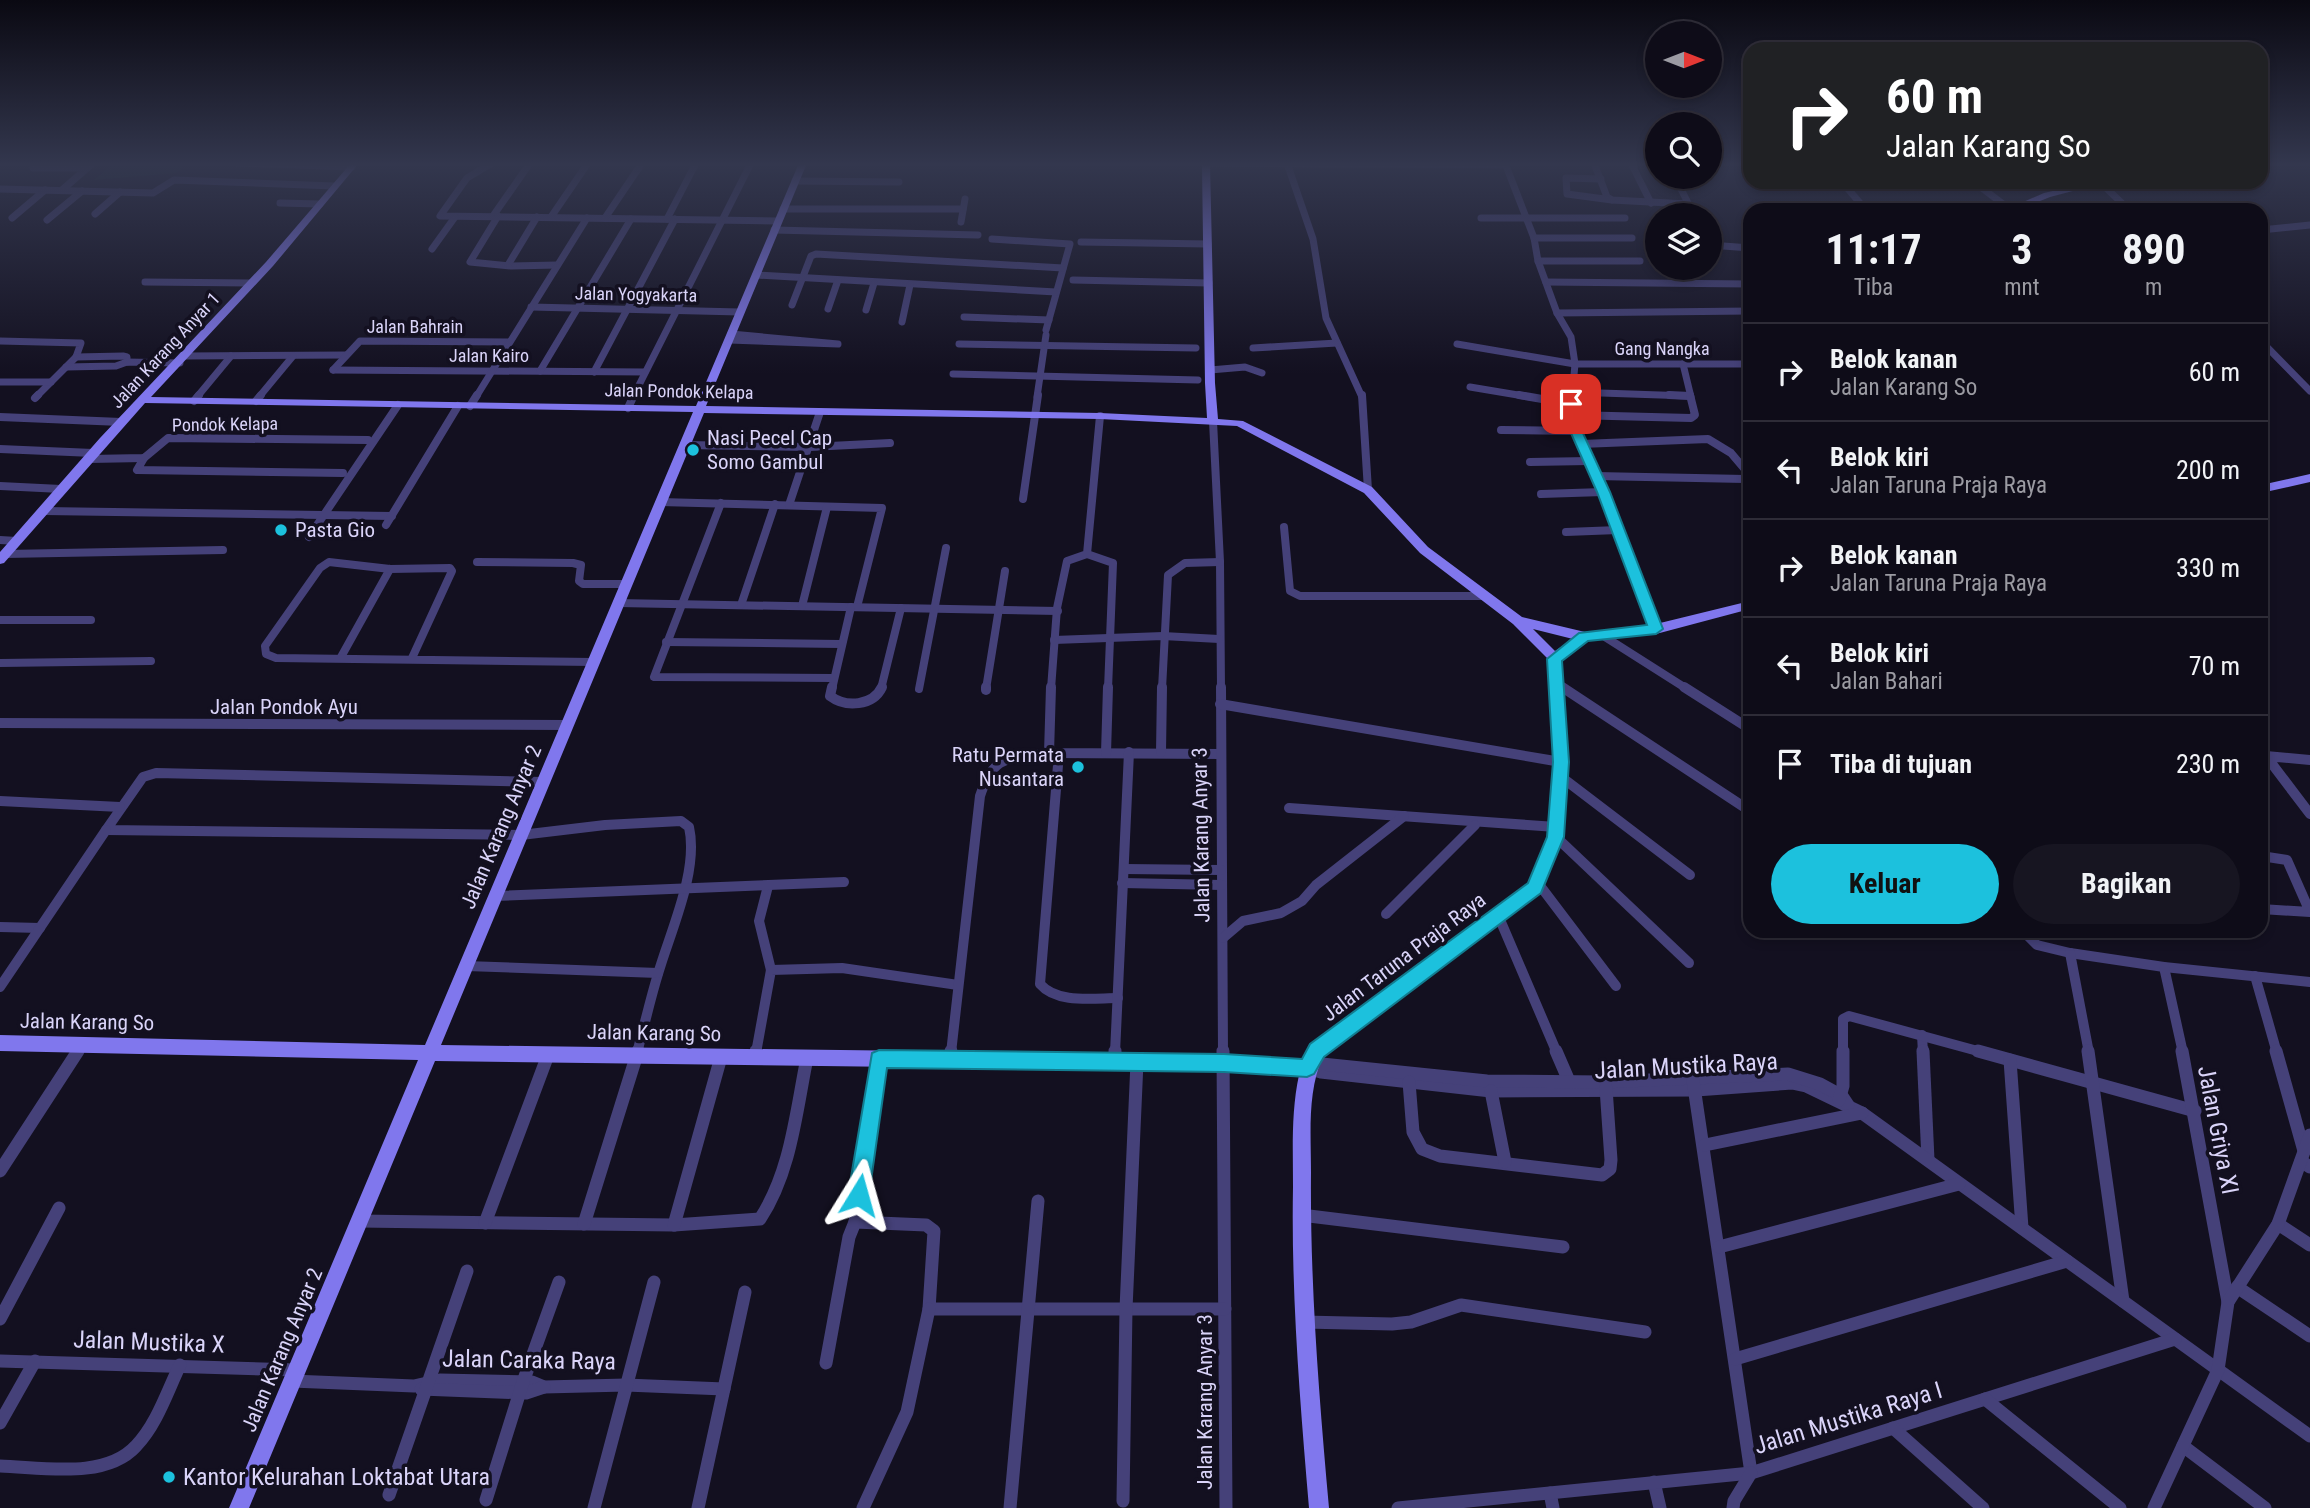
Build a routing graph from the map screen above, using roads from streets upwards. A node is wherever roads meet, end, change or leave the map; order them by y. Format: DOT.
graph roads {
  1 [pos="294,233"];
  2 [pos="443,233"];
  3 [pos="486,233"];
  4 [pos="527,233"];
  5 [pos="577,233"];
  6 [pos="623,233"];
  7 [pos="664,233"];
  8 [pos="716,233"];
  9 [pos="773,233"];
  10 [pos="956,233"];
  11 [pos="1207,233"];
  12 [pos="1311,233"];
  13 [pos="1532,233"];
  14 [pos="978,235"];
  15 [pos="1534,238"];
  16 [pos="1632,238"];
  17 [pos="992,239"];
  18 [pos="1081,242"];
  19 [pos="1208,244"];
  20 [pos="1722,247"];
  21 [pos="1743,248"];
  22 [pos="432,249"];
  23 [pos="1538,261"];
  24 [pos="1640,261"];
  25 [pos="508,265"];
  26 [pos="557,265"];
  27 [pos="1063,268"];
  28 [pos="756,275"];
  29 [pos="801,277"];
  30 [pos="838,280"];
  31 [pos="1073,280"];
  32 [pos="145,282"];
  33 [pos="1546,282"];
  34 [pos="251,283"];
  35 [pos="874,283"];
  36 [pos="1209,283"];
  37 [pos="1743,284"];
  38 [pos="910,285"];
  39 [pos="1056,292"];
  40 [pos="792,305"];
  41 [pos="531,307"];
  42 [pos="578,309"];
  43 [pos="828,309"];
  44 [pos="626,310"];
  45 [pos="866,310"];
  46 [pos="674,311"];
  47 [pos="1743,311"];
  48 [pos="740,312"];
  49 [pos="1557,313"];
  50 [pos="964,317"];
  51 [pos="1049,320"];
  52 [pos="902,322"];
  53 [pos="730,337"];
  54 [pos="0,341"];
  55 [pos="509,342"];
  56 [pos="1337,343"];
  57 [pos="959,344"];
  58 [pos="1457,344"];
  59 [pos="1046,345"];
  60 [pos="1196,348"];
  61 [pos="1253,348"];
  62 [pos="2268,348"];
  63 [pos="2268,354"];
  64 [pos="2274,354"];
  65 [pos="346,355"];
  66 [pos="231,356"];
  67 [pos="293,356"];
  68 [pos="76,357"];
  69 [pos="183,359"];
  70 [pos="127,362"];
  71 [pos="1575,364"];
  72 [pos="1683,364"];
  73 [pos="1743,364"];
  74 [pos="66,367"];
  75 [pos="333,370"];
  76 [pos="1210,370"];
  77 [pos="492,371"];
  78 [pos="540,371"];
  79 [pos="594,372"];
  80 [pos="645,372"];
  81 [pos="1262,373"];
  82 [pos="953,374"];
  83 [pos="1042,376"];
  84 [pos="1198,380"];
  85 [pos="0,382"];
  86 [pos="51,382"];
  87 [pos="1470,387"];
  88 [pos="2310,391"];
  89 [pos="1571,392"];
  90 [pos="1690,396"];
  91 [pos="35,398"];
  92 [pos="144,400"];
  93 [pos="194,401"];
  94 [pos="256,401"];
  95 [pos="1571,404"];
  96 [pos="398,405"];
  97 [pos="464,406"];
  98 [pos="628,408"];
  99 [pos="699,409"];
  100 [pos="820,412"];
  101 [pos="1036,415"];
  102 [pos="1572,415"];
  103 [pos="1100,416"];
  104 [pos="0,417"];
  105 [pos="1213,421"];
  106 [pos="121,422"];
  107 [pos="1501,430"];
  108 [pos="1576,431"];
  109 [pos="368,440"];
  110 [pos="890,443"];
  111 [pos="1581,444"];
  112 [pos="684,445"];
  113 [pos="810,447"];
  114 [pos="0,449"];
  115 [pos="91,456"];
  116 [pos="144,458"];
  117 [pos="1589,461"];
  118 [pos="1530,462"];
  119 [pos="1743,466"];
  120 [pos="343,473"];
  121 [pos="1596,476"];
  122 [pos="2310,478"];
  123 [pos="1743,479"];
  124 [pos="0,485"];
  125 [pos="2268,487"];
  126 [pos="61,489"];
  127 [pos="1368,489"];
  128 [pos="1603,492"];
  129 [pos="1541,494"];
  130 [pos="1023,499"];
  131 [pos="660,502"];
  132 [pos="721,503"];
  133 [pos="775,505"];
  134 [pos="789,505"];
  135 [pos="827,507"];
  136 [pos="44,511"];
  137 [pos="324,515"];
  138 [pos="391,516"];
  139 [pos="386,525"];
  140 [pos="1284,527"];
  141 [pos="1618,530"];
  142 [pos="1566,532"];
  143 [pos="309,537"];
  144 [pos="0,540"];
  145 [pos="17,541"];
  146 [pos="946,548"];
  147 [pos="223,550"];
  148 [pos="1087,554"];
  149 [pos="3,557"];
  150 [pos="477,562"];
  151 [pos="1220,562"];
  152 [pos="390,569"];
  153 [pos="1005,571"];
  154 [pos="626,584"];
  155 [pos="1482,596"];
  156 [pos="618,603"];
  157 [pos="681,604"];
  158 [pos="741,605"];
  159 [pos="802,606"];
  160 [pos="854,607"];
  161 [pos="1743,607"];
  162 [pos="901,608"];
  163 [pos="935,609"];
  164 [pos="1058,611"];
  165 [pos="999,612"];
  166 [pos="0,620"];
  167 [pos="91,620"];
  168 [pos="1518,621"];
  169 [pos="1656,629"];
  170 [pos="1602,635"];
  171 [pos="1163,636"];
  172 [pos="1585,636"];
  173 [pos="1108,638"];
  174 [pos="1219,639"];
  175 [pos="1054,640"];
  176 [pos="666,642"];
  177 [pos="841,643"];
  178 [pos="341,657"];
  179 [pos="412,658"];
  180 [pos="1554,659"];
  181 [pos="151,661"];
  182 [pos="593,662"];
  183 [pos="0,663"];
  184 [pos="832,678"];
  185 [pos="1556,683"];
  186 [pos="919,689"];
  187 [pos="986,690"];
  188 [pos="1220,704"];
  189 [pos="0,723"];
  190 [pos="567,725"];
  191 [pos="1743,725"];
  192 [pos="1129,752"];
  193 [pos="1161,752"];
  194 [pos="1054,753"];
  195 [pos="1106,753"];
  196 [pos="2268,753"];
  197 [pos="1221,754"];
  198 [pos="2268,757"];
  199 [pos="2310,760"];
  200 [pos="1560,769"];
  201 [pos="543,782"];
  202 [pos="0,801"];
  203 [pos="1743,806"];
  204 [pos="120,807"];
  205 [pos="1289,808"];
  206 [pos="2310,814"];
  207 [pos="1404,816"];
  208 [pos="1475,825"];
  209 [pos="106,830"];
  210 [pos="1556,832"];
  211 [pos="521,835"];
  212 [pos="2268,857"];
  213 [pos="1124,869"];
  214 [pos="1222,870"];
  215 [pos="1690,875"];
  216 [pos="844,882"];
  217 [pos="1122,883"];
  218 [pos="1538,883"];
  219 [pos="1222,885"];
  220 [pos="768,886"];
  221 [pos="685,890"];
  222 [pos="495,896"];
  223 [pos="2268,909"];
  224 [pos="1386,914"];
  225 [pos="1498,915"];
  226 [pos="0,927"];
  227 [pos="40,928"];
  228 [pos="1223,938"];
  229 [pos="2030,938"];
  230 [pos="2070,953"];
  231 [pos="1689,963"];
  232 [pos="466,966"];
  233 [pos="2164,967"];
  234 [pos="771,970"];
  235 [pos="658,973"];
  236 [pos="2255,976"];
  237 [pos="2310,982"];
  238 [pos="958,985"];
  239 [pos="1616,986"];
  240 [pos="0,987"];
  241 [pos="1118,998"];
  242 [pos="1922,1035"];
  243 [pos="0,1043"];
  244 [pos="82,1045"];
  245 [pos="429,1053"];
  246 [pos="548,1055"];
  247 [pos="637,1056"];
  248 [pos="721,1057"];
  249 [pos="755,1057"];
  250 [pos="807,1058"];
  251 [pos="879,1059"];
  252 [pos="950,1060"];
  253 [pos="2010,1060"];
  254 [pos="1115,1062"];
  255 [pos="1137,1062"];
  256 [pos="1224,1063"];
  257 [pos="1307,1068"];
  258 [pos="1409,1082"];
  259 [pos="2094,1082"];
  260 [pos="1695,1085"];
  261 [pos="1572,1087"];
  262 [pos="1605,1087"];
  263 [pos="1491,1091"];
  264 [pos="1842,1101"];
  265 [pos="2194,1111"];
  266 [pos="1862,1113"];
  267 [pos="2310,1135"];
  268 [pos="1705,1145"];
  269 [pos="1928,1160"];
  270 [pos="2305,1160"];
  271 [pos="1505,1162"];
  272 [pos="0,1171"];
  273 [pos="1959,1184"];
  274 [pos="1038,1201"];
  275 [pos="59,1208"];
  276 [pos="1301,1215"];
  277 [pos="359,1221"];
  278 [pos="855,1222"];
  279 [pos="485,1223"];
  280 [pos="584,1224"];
  281 [pos="2278,1224"];
  282 [pos="674,1225"];
  283 [pos="2022,1228"];
  284 [pos="2310,1245"];
  285 [pos="1563,1247"];
  286 [pos="1719,1247"];
  287 [pos="2067,1261"];
  288 [pos="467,1271"];
  289 [pos="559,1282"];
  290 [pos="654,1282"];
  291 [pos="2237,1287"];
  292 [pos="745,1292"];
  293 [pos="2123,1301"];
  294 [pos="2228,1302"];
  295 [pos="929,1309"];
  296 [pos="1030,1309"];
  297 [pos="1126,1309"];
  298 [pos="1225,1309"];
  299 [pos="0,1319"];
  300 [pos="1304,1322"];
  301 [pos="1645,1332"];
  302 [pos="2310,1336"];
  303 [pos="2175,1339"];
  304 [pos="1735,1359"];
  305 [pos="0,1361"];
  306 [pos="35,1361"];
  307 [pos="825,1363"];
  308 [pos="180,1365"];
  309 [pos="2218,1370"];
  310 [pos="294,1376"];
  311 [pos="626,1385"];
  312 [pos="422,1386"];
  313 [pos="521,1387"];
  314 [pos="724,1389"];
  315 [pos="1985,1399"];
  316 [pos="0,1423"];
  317 [pos="1893,1428"];
  318 [pos="2310,1436"];
  319 [pos="2183,1446"];
  320 [pos="0,1466"];
  321 [pos="1751,1473"];
  322 [pos="1654,1482"];
  323 [pos="389,1495"];
  324 [pos="486,1500"];
  325 [pos="1552,1500"];
  326 [pos="1123,1501"];
  327 [pos="1444,1506"];
  328 [pos="239,1508"];
  329 [pos="594,1508"];
  330 [pos="698,1508"];
  331 [pos="863,1508"];
  332 [pos="1010,1508"];
  333 [pos="1226,1508"];
  334 [pos="1319,1508"];
  335 [pos="1398,1508"];
  336 [pos="1660,1508"];
  337 [pos="1733,1508"];
  338 [pos="1983,1508"];
  339 [pos="2120,1508"];
  340 [pos="2154,1508"];
  341 [pos="2265,1508"];
  1 -- 34 [label="street, Jalan Karang Anyar 1"];
  2 -- 22 [label="street"];
  3 -- 25 [label="street"];
  4 -- 25 [label="street"];
  5 -- 26 [label="street"];
  6 -- 42 [label="street"];
  7 -- 44 [label="street"];
  8 -- 46 [label="street"];
  9 -- 28 [label="street, Jalan Karang Anyar 2"];
  10 -- 14 [label="street"];
  11 -- 19 [label="street, Jalan Karang Anyar 3"];
  12 -- 56 [label="street"];
  13 -- 15 [label="street"];
  15 -- 16 [label="street"];
  15 -- 23 [label="street"];
  17 -- 27 [label="street"];
  18 -- 19 [label="street"];
  19 -- 36 [label="street, Jalan Karang Anyar 3"];
  20 -- 21 [label="street"];
  23 -- 24 [label="street"];
  23 -- 33 [label="street"];
  25 -- 26 [label="street"];
  26 -- 41 [label="street"];
  27 -- 29 [label="street"];
  27 -- 39 [label="street"];
  28 -- 29 [label="street"];
  28 -- 48 [label="street, Jalan Karang Anyar 2"];
  29 -- 30 [label="street"];
  29 -- 40 [label="street"];
  30 -- 35 [label="street"];
  30 -- 43 [label="street"];
  31 -- 36 [label="street"];
  32 -- 34 [label="street"];
  33 -- 37 [label="street"];
  33 -- 49 [label="street"];
  34 -- 69 [label="street, Jalan Karang Anyar 1"];
  35 -- 38 [label="street"];
  35 -- 45 [label="street"];
  36 -- 76 [label="street, Jalan Karang Anyar 3"];
  38 -- 39 [label="street"];
  38 -- 52 [label="street"];
  39 -- 51 [label="street"];
  41 -- 42 [label="street, Jalan Yogyakarta"];
  41 -- 55 [label="street"];
  42 -- 44 [label="street, Jalan Yogyakarta"];
  42 -- 78 [label="street"];
  44 -- 46 [label="street, Jalan Yogyakarta"];
  44 -- 79 [label="street"];
  46 -- 48 [label="street, Jalan Yogyakarta"];
  46 -- 80 [label="street"];
  47 -- 49 [label="street"];
  48 -- 53 [label="street, Jalan Karang Anyar 2"];
  49 -- 71 [label="street"];
  50 -- 51 [label="street"];
  51 -- 59 [label="street"];
  53 -- 53 [label="street"];
  53 -- 99 [label="street, Jalan Karang Anyar 2"];
  54 -- 68 [label="street"];
  55 -- 65 [label="street, Jalan Bahrain"];
  55 -- 77 [label="street"];
  56 -- 61 [label="street"];
  56 -- 127 [label="street"];
  57 -- 59 [label="street"];
  58 -- 71 [label="street, Gang Nangka"];
  59 -- 60 [label="street"];
  59 -- 83 [label="street"];
  62 -- 64 [label="street"];
  63 -- 64 [label="street"];
  64 -- 88 [label="street"];
  65 -- 67 [label="street"];
  65 -- 75 [label="street, Jalan Bahrain"];
  66 -- 67 [label="street"];
  66 -- 69 [label="street"];
  66 -- 93 [label="street"];
  67 -- 94 [label="street"];
  68 -- 70 [label="street"];
  68 -- 74 [label="street"];
  69 -- 70 [label="street"];
  69 -- 92 [label="street, Jalan Karang Anyar 1"];
  70 -- 74 [label="street"];
  71 -- 72 [label="street, Gang Nangka"];
  71 -- 89 [label="street"];
  72 -- 73 [label="street, Gang Nangka"];
  72 -- 90 [label="street"];
  74 -- 86 [label="street"];
  75 -- 77 [label="street, Jalan Kairo"];
  76 -- 81 [label="street"];
  76 -- 105 [label="street, Jalan Karang Anyar 3"];
  77 -- 78 [label="street, Jalan Kairo"];
  77 -- 97 [label="street"];
  78 -- 79 [label="street, Jalan Kairo"];
  79 -- 80 [label="street, Jalan Kairo"];
  80 -- 98 [label="street"];
  82 -- 83 [label="street"];
  83 -- 84 [label="street"];
  83 -- 101 [label="street"];
  85 -- 86 [label="street"];
  86 -- 91 [label="street"];
  87 -- 95 [label="street"];
  89 -- 90 [label="street"];
  89 -- 95 [label="street"];
  90 -- 102 [label="street"];
  92 -- 93 [label="street, Jalan Pondok Kelapa"];
  92 -- 106 [label="street, Jalan Karang Anyar 1"];
  93 -- 94 [label="street, Jalan Pondok Kelapa"];
  94 -- 96 [label="street, Jalan Pondok Kelapa"];
  95 -- 102 [label="street"];
  96 -- 97 [label="street, Jalan Pondok Kelapa"];
  96 -- 137 [label="street"];
  97 -- 98 [label="street, Jalan Pondok Kelapa"];
  97 -- 138 [label="street"];
  98 -- 99 [label="street, Jalan Pondok Kelapa"];
  99 -- 100 [label="street, Jalan Pondok Kelapa"];
  99 -- 112 [label="street, Jalan Karang Anyar 2"];
  100 -- 101 [label="street, Jalan Pondok Kelapa"];
  100 -- 113 [label="street"];
  101 -- 103 [label="street, Jalan Pondok Kelapa"];
  101 -- 130 [label="street"];
  102 -- 108 [label="street"];
  103 -- 105 [label="street, Jalan Pondok Kelapa"];
  103 -- 148 [label="street"];
  104 -- 106 [label="street"];
  105 -- 127 [label="street, Jalan Pondok Kelapa"];
  105 -- 151 [label="street, Jalan Karang Anyar 3"];
  106 -- 115 [label="street, Jalan Karang Anyar 1"];
  107 -- 108 [label="street"];
  108 -- 111 [label="street"];
  109 -- 116 [label="street, Pondok Kelapa"];
  110 -- 113 [label="street"];
  111 -- 117 [label="street"];
  111 -- 119 [label="street"];
  112 -- 113 [label="street"];
  112 -- 131 [label="street, Jalan Karang Anyar 2"];
  113 -- 134 [label="street"];
  114 -- 115 [label="street"];
  115 -- 116 [label="street"];
  115 -- 126 [label="street, Jalan Karang Anyar 1"];
  116 -- 120 [label="street"];
  117 -- 118 [label="street"];
  117 -- 121 [label="street"];
  121 -- 123 [label="street"];
  121 -- 128 [label="street"];
  122 -- 125 [label="street"];
  124 -- 126 [label="street"];
  126 -- 136 [label="street, Jalan Karang Anyar 1"];
  127 -- 155 [label="street"];
  128 -- 129 [label="street"];
  128 -- 141 [label="street"];
  131 -- 132 [label="street"];
  131 -- 154 [label="street, Jalan Karang Anyar 2"];
  132 -- 133 [label="street"];
  132 -- 157 [label="street"];
  133 -- 134 [label="street"];
  133 -- 158 [label="street"];
  134 -- 135 [label="street"];
  135 -- 159 [label="street"];
  135 -- 160 [label="street"];
  136 -- 137 [label="street"];
  136 -- 145 [label="street, Jalan Karang Anyar 1"];
  137 -- 138 [label="street"];
  137 -- 143 [label="street"];
  138 -- 139 [label="street"];
  140 -- 155 [label="street"];
  141 -- 142 [label="street"];
  141 -- 169 [label="street"];
  144 -- 145 [label="street"];
  145 -- 149 [label="street, Jalan Karang Anyar 1"];
  146 -- 163 [label="street"];
  147 -- 149 [label="street"];
  148 -- 164 [label="street"];
  148 -- 173 [label="street"];
  150 -- 154 [label="street"];
  151 -- 171 [label="street"];
  151 -- 174 [label="street, Jalan Karang Anyar 3"];
  152 -- 178 [label="street"];
  152 -- 178 [label="street"];
  152 -- 179 [label="street"];
  153 -- 165 [label="street"];
  154 -- 156 [label="street, Jalan Karang Anyar 2"];
  155 -- 168 [label="street"];
  156 -- 157 [label="street"];
  156 -- 182 [label="street, Jalan Karang Anyar 2"];
  157 -- 158 [label="street"];
  157 -- 176 [label="street"];
  158 -- 159 [label="street"];
  159 -- 160 [label="street"];
  160 -- 162 [label="street"];
  160 -- 177 [label="street"];
  161 -- 169 [label="street"];
  162 -- 163 [label="street"];
  162 -- 184 [label="street"];
  163 -- 165 [label="street"];
  163 -- 186 [label="street"];
  164 -- 165 [label="street"];
  164 -- 175 [label="street"];
  165 -- 187 [label="street"];
  166 -- 167 [label="street"];
  168 -- 172 [label="street"];
  168 -- 180 [label="street"];
  169 -- 170 [label="street"];
  170 -- 172 [label="street"];
  170 -- 191 [label="street"];
  171 -- 173 [label="street"];
  171 -- 174 [label="street"];
  171 -- 193 [label="street"];
  172 -- 180 [label="street"];
  173 -- 175 [label="street"];
  173 -- 195 [label="street"];
  174 -- 188 [label="street, Jalan Karang Anyar 3"];
  175 -- 194 [label="street"];
  176 -- 177 [label="street"];
  176 -- 184 [label="street"];
  177 -- 184 [label="street"];
  178 -- 179 [label="street"];
  179 -- 182 [label="street"];
  180 -- 185 [label="street, Jalan Taruna Praja Raya"];
  181 -- 183 [label="street"];
  182 -- 190 [label="street, Jalan Karang Anyar 2"];
  185 -- 200 [label="street, Jalan Taruna Praja Raya"];
  185 -- 203 [label="street"];
  188 -- 197 [label="street, Jalan Karang Anyar 3"];
  188 -- 200 [label="street"];
  189 -- 190 [label="street, Jalan Pondok Ayu"];
  190 -- 201 [label="street, Jalan Karang Anyar 2"];
  192 -- 193 [label="street"];
  192 -- 195 [label="street"];
  192 -- 213 [label="street"];
  193 -- 197 [label="street"];
  194 -- 195 [label="street"];
  194 -- 238 [label="street"];
  194 -- 241 [label="street"];
  196 -- 199 [label="street"];
  197 -- 214 [label="street, Jalan Karang Anyar 3"];
  198 -- 206 [label="street"];
  200 -- 210 [label="street, Jalan Taruna Praja Raya"];
  200 -- 215 [label="street"];
  201 -- 204 [label="street"];
  201 -- 211 [label="street, Jalan Karang Anyar 2"];
  202 -- 204 [label="street"];
  204 -- 209 [label="street"];
  205 -- 207 [label="street"];
  207 -- 208 [label="street"];
  207 -- 228 [label="street"];
  208 -- 210 [label="street"];
  208 -- 224 [label="street"];
  209 -- 211 [label="street"];
  209 -- 227 [label="street"];
  210 -- 218 [label="street, Jalan Taruna Praja Raya"];
  210 -- 231 [label="street"];
  211 -- 221 [label="street"];
  211 -- 222 [label="street, Jalan Karang Anyar 2"];
  212 -- 223 [label="street"];
  213 -- 214 [label="street"];
  213 -- 217 [label="street"];
  214 -- 219 [label="street, Jalan Karang Anyar 3"];
  216 -- 220 [label="street"];
  217 -- 219 [label="street"];
  217 -- 241 [label="street"];
  218 -- 225 [label="street, Jalan Taruna Praja Raya"];
  218 -- 239 [label="street"];
  219 -- 228 [label="street, Jalan Karang Anyar 3"];
  220 -- 221 [label="street"];
  220 -- 234 [label="street"];
  221 -- 222 [label="street"];
  221 -- 235 [label="street"];
  222 -- 232 [label="street, Jalan Karang Anyar 2"];
  225 -- 257 [label="street, Jalan Taruna Praja Raya"];
  225 -- 261 [label="street"];
  226 -- 227 [label="street"];
  227 -- 240 [label="street"];
  228 -- 256 [label="street, Jalan Karang Anyar 3"];
  229 -- 230 [label="street"];
  230 -- 233 [label="street"];
  230 -- 259 [label="street"];
  232 -- 235 [label="street"];
  232 -- 245 [label="street, Jalan Karang Anyar 2"];
  233 -- 236 [label="street"];
  233 -- 265 [label="street, Jalan Griya XI"];
  234 -- 238 [label="street"];
  234 -- 249 [label="street"];
  235 -- 247 [label="street"];
  236 -- 237 [label="street"];
  236 -- 270 [label="street"];
  238 -- 252 [label="street"];
  241 -- 254 [label="street"];
  242 -- 253 [label="street"];
  242 -- 264 [label="street"];
  242 -- 269 [label="street"];
  243 -- 244 [label="street, Jalan Karang So"];
  244 -- 245 [label="street, Jalan Karang So"];
  244 -- 272 [label="street"];
  245 -- 246 [label="street, Jalan Karang So"];
  245 -- 277 [label="street, Jalan Karang Anyar 2"];
  246 -- 247 [label="street, Jalan Karang So"];
  246 -- 279 [label="street"];
  247 -- 248 [label="street, Jalan Karang So"];
  247 -- 280 [label="street"];
  248 -- 249 [label="street, Jalan Karang So"];
  248 -- 282 [label="street"];
  249 -- 250 [label="street, Jalan Karang So"];
  250 -- 251 [label="street, Jalan Karang So"];
  250 -- 282 [label="street"];
  251 -- 252 [label="street, Jalan Karang So"];
  251 -- 278 [label="street"];
  252 -- 254 [label="street, Jalan Karang So"];
  253 -- 259 [label="street"];
  253 -- 283 [label="street"];
  254 -- 255 [label="street, Jalan Karang So"];
  255 -- 256 [label="street, Jalan Karang So"];
  255 -- 297 [label="street"];
  256 -- 257 [label="street, Jalan Karang So"];
  256 -- 298 [label="street, Jalan Karang Anyar 3"];
  257 -- 258 [label="street, Jalan Mustika Raya"];
  257 -- 261 [label="street, Jalan Mustika Raya"];
  257 -- 276 [label="street"];
  258 -- 263 [label="street, Jalan Mustika Raya"];
  258 -- 271 [label="street"];
  259 -- 265 [label="street"];
  259 -- 293 [label="street"];
  260 -- 262 [label="street, Jalan Mustika Raya"];
  260 -- 264 [label="street, Jalan Mustika Raya"];
  260 -- 268 [label="street, Jalan Mustika Raya I"];
  261 -- 262 [label="street, Jalan Mustika Raya"];
  261 -- 263 [label="street, Jalan Mustika Raya"];
  262 -- 271 [label="street"];
  263 -- 271 [label="street"];
  264 -- 266 [label="street, Jalan Mustika Raya"];
  265 -- 294 [label="street, Jalan Griya XI"];
  266 -- 268 [label="street"];
  266 -- 269 [label="street, Jalan Mustika Raya"];
  267 -- 270 [label="street"];
  268 -- 286 [label="street, Jalan Mustika Raya I"];
  269 -- 273 [label="street, Jalan Mustika Raya"];
  270 -- 281 [label="street"];
  273 -- 283 [label="street, Jalan Mustika Raya"];
  273 -- 286 [label="street"];
  274 -- 296 [label="street"];
  275 -- 299 [label="street"];
  276 -- 285 [label="street"];
  276 -- 300 [label="street"];
  277 -- 279 [label="street"];
  277 -- 310 [label="street, Jalan Karang Anyar 2"];
  278 -- 295 [label="street"];
  278 -- 307 [label="street"];
  279 -- 280 [label="street"];
  280 -- 282 [label="street"];
  281 -- 284 [label="street"];
  281 -- 291 [label="street"];
  283 -- 287 [label="street, Jalan Mustika Raya"];
  286 -- 304 [label="street, Jalan Mustika Raya I"];
  287 -- 293 [label="street, Jalan Mustika Raya"];
  287 -- 304 [label="street"];
  288 -- 312 [label="street"];
  289 -- 313 [label="street"];
  290 -- 311 [label="street"];
  291 -- 294 [label="street"];
  291 -- 302 [label="street"];
  292 -- 314 [label="street"];
  293 -- 303 [label="street, Jalan Mustika Raya"];
  294 -- 309 [label="street"];
  295 -- 296 [label="street"];
  295 -- 331 [label="street"];
  296 -- 297 [label="street"];
  296 -- 332 [label="street"];
  297 -- 298 [label="street"];
  297 -- 326 [label="street"];
  298 -- 333 [label="street, Jalan Karang Anyar 3"];
  300 -- 301 [label="street"];
  300 -- 334 [label="street"];
  303 -- 309 [label="street, Jalan Mustika Raya"];
  303 -- 315 [label="street, Jalan Mustika Raya I"];
  304 -- 321 [label="street, Jalan Mustika Raya I"];
  305 -- 306 [label="street, Jalan Mustika X"];
  306 -- 308 [label="street, Jalan Mustika X"];
  306 -- 316 [label="street"];
  308 -- 310 [label="street, Jalan Mustika X"];
  308 -- 320 [label="street"];
  309 -- 318 [label="street, Jalan Mustika Raya"];
  309 -- 319 [label="street"];
  310 -- 312 [label="street, Jalan Caraka Raya"];
  310 -- 328 [label="street, Jalan Karang Anyar 2"];
  311 -- 313 [label="street, Jalan Caraka Raya"];
  311 -- 314 [label="street, Jalan Caraka Raya"];
  311 -- 329 [label="street"];
  312 -- 313 [label="street, Jalan Caraka Raya"];
  312 -- 323 [label="street"];
  313 -- 324 [label="street"];
  314 -- 330 [label="street"];
  315 -- 317 [label="street, Jalan Mustika Raya I"];
  315 -- 339 [label="street"];
  317 -- 321 [label="street, Jalan Mustika Raya I"];
  317 -- 338 [label="street"];
  319 -- 340 [label="street"];
  319 -- 341 [label="street"];
  321 -- 322 [label="street"];
  321 -- 337 [label="street"];
  322 -- 325 [label="street"];
  322 -- 336 [label="street"];
  325 -- 327 [label="street"];
  327 -- 335 [label="street"];
}
